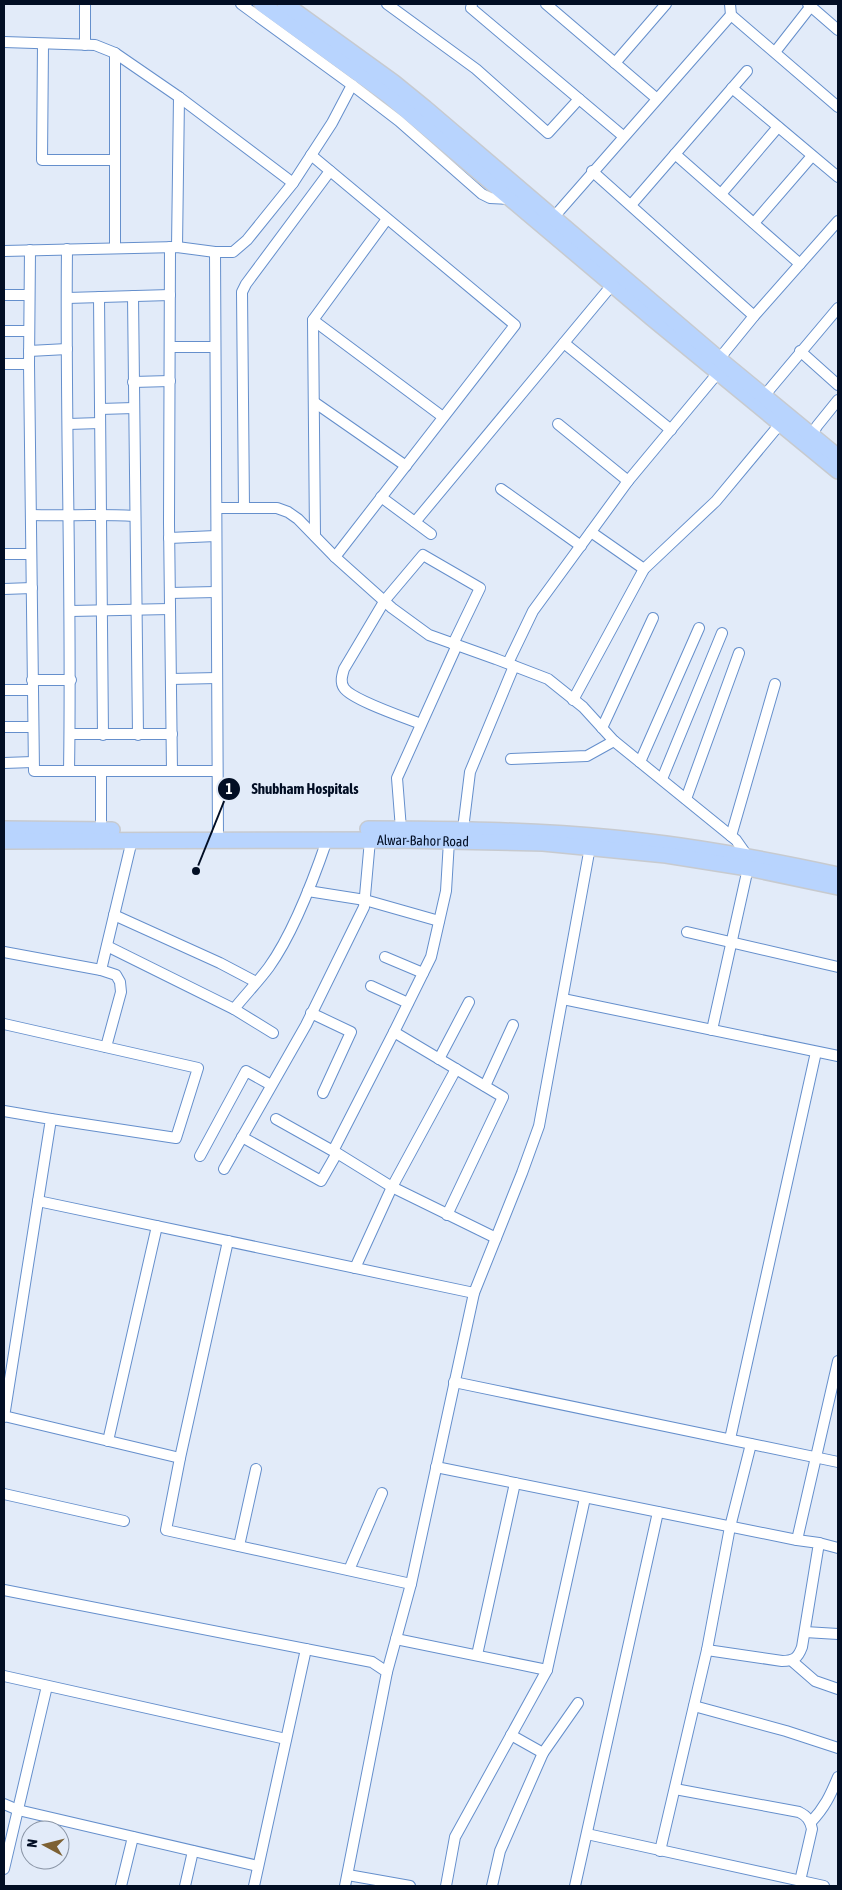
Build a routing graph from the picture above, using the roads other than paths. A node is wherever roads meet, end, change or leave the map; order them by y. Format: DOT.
graph roads {
  1 [pos="85,4"];
  2 [pos="240,4"];
  3 [pos="262,4"];
  4 [pos="285,4"];
  5 [pos="387,4"];
  6 [pos="472,4"];
  7 [pos="546,4"];
  8 [pos="666,4"];
  9 [pos="809,5"];
  10 [pos="730,9"];
  11 [pos="838,30"];
  12 [pos="4,42"];
  13 [pos="43,44"];
  14 [pos="85,45"];
  15 [pos="775,52"];
  16 [pos="115,53"];
  17 [pos="615,63"];
  18 [pos="747,71"];
  19 [pos="352,85"];
  20 [pos="732,88"];
  21 [pos="179,97"];
  22 [pos="656,98"];
  23 [pos="579,99"];
  24 [pos="838,107"];
  25 [pos="778,127"];
  26 [pos="623,136"];
  27 [pos="675,154"];
  28 [pos="311,155"];
  29 [pos="812,156"];
  30 [pos="115,160"];
  31 [pos="330,171"];
  32 [pos="592,171"];
  33 [pos="837,173"];
  34 [pos="495,176"];
  35 [pos="294,183"];
  36 [pos="721,194"];
  37 [pos="510,199"];
  38 [pos="631,206"];
  39 [pos="553,218"];
  40 [pos="388,219"];
  41 [pos="838,221"];
  42 [pos="754,223"];
  43 [pos="173,247"];
  44 [pos="115,248"];
  45 [pos="67,249"];
  46 [pos="30,250"];
  47 [pos="4,251"];
  48 [pos="215,252"];
  49 [pos="800,264"];
  50 [pos="612,285"];
  51 [pos="170,294"];
  52 [pos="29,295"];
  53 [pos="4,296"];
  54 [pos="133,296"];
  55 [pos="99,297"];
  56 [pos="67,298"];
  57 [pos="838,308"];
  58 [pos="754,316"];
  59 [pos="313,320"];
  60 [pos="4,331"];
  61 [pos="29,331"];
  62 [pos="564,343"];
  63 [pos="170,347"];
  64 [pos="214,347"];
  65 [pos="66,349"];
  66 [pos="29,350"];
  67 [pos="800,351"];
  68 [pos="4,364"];
  69 [pos="29,364"];
  70 [pos="721,365"];
  71 [pos="133,382"];
  72 [pos="170,382"];
  73 [pos="838,385"];
  74 [pos="764,396"];
  75 [pos="838,400"];
  76 [pos="314,402"];
  77 [pos="134,408"];
  78 [pos="100,409"];
  79 [pos="444,417"];
  80 [pos="100,423"];
  81 [pos="68,424"];
  82 [pos="558,424"];
  83 [pos="780,424"];
  84 [pos="671,430"];
  85 [pos="812,436"];
  86 [pos="838,457"];
  87 [pos="406,466"];
  88 [pos="838,471"];
  89 [pos="628,481"];
  90 [pos="501,489"];
  91 [pos="382,497"];
  92 [pos="217,508"];
  93 [pos="244,508"];
  94 [pos="101,514"];
  95 [pos="31,515"];
  96 [pos="68,516"];
  97 [pos="134,516"];
  98 [pos="415,522"];
  99 [pos="591,532"];
  100 [pos="431,534"];
  101 [pos="216,536"];
  102 [pos="315,536"];
  103 [pos="170,538"];
  104 [pos="581,546"];
  105 [pos="4,554"];
  106 [pos="31,554"];
  107 [pos="335,557"];
  108 [pos="644,569"];
  109 [pos="32,588"];
  110 [pos="4,589"];
  111 [pos="216,592"];
  112 [pos="170,593"];
  113 [pos="385,600"];
  114 [pos="136,608"];
  115 [pos="170,609"];
  116 [pos="102,610"];
  117 [pos="70,611"];
  118 [pos="653,618"];
  119 [pos="699,628"];
  120 [pos="722,633"];
  121 [pos="455,644"];
  122 [pos="739,653"];
  123 [pos="511,664"];
  124 [pos="217,678"];
  125 [pos="171,679"];
  126 [pos="71,680"];
  127 [pos="775,684"];
  128 [pos="33,685"];
  129 [pos="4,690"];
  130 [pos="573,700"];
  131 [pos="421,724"];
  132 [pos="4,727"];
  133 [pos="33,727"];
  134 [pos="602,728"];
  135 [pos="70,734"];
  136 [pos="172,734"];
  137 [pos="103,735"];
  138 [pos="138,735"];
  139 [pos="614,741"];
  140 [pos="511,760"];
  141 [pos="33,762"];
  142 [pos="640,762"];
  143 [pos="4,763"];
  144 [pos="69,771"];
  145 [pos="101,771"];
  146 [pos="172,771"];
  147 [pos="217,771"];
  148 [pos="662,779"];
  149 [pos="686,799"];
  150 [pos="4,829"];
  151 [pos="401,829"];
  152 [pos="463,829"];
  153 [pos="101,830"];
  154 [pos="218,835"];
  155 [pos="730,836"];
  156 [pos="132,840"];
  157 [pos="327,840"];
  158 [pos="370,840"];
  159 [pos="4,841"];
  160 [pos="449,841"];
  161 [pos="590,847"];
  162 [pos="748,862"];
  163 [pos="838,875"];
  164 [pos="838,887"];
  165 [pos="308,891"];
  166 [pos="365,900"];
  167 [pos="114,915"];
  168 [pos="439,921"];
  169 [pos="687,932"];
  170 [pos="731,943"];
  171 [pos="107,946"];
  172 [pos="4,952"];
  173 [pos="385,957"];
  174 [pos="838,967"];
  175 [pos="100,970"];
  176 [pos="423,973"];
  177 [pos="256,982"];
  178 [pos="371,986"];
  179 [pos="563,999"];
  180 [pos="469,1002"];
  181 [pos="408,1003"];
  182 [pos="234,1009"];
  183 [pos="311,1013"];
  184 [pos="4,1024"];
  185 [pos="513,1025"];
  186 [pos="712,1030"];
  187 [pos="394,1032"];
  188 [pos="273,1033"];
  189 [pos="106,1047"];
  190 [pos="816,1052"];
  191 [pos="838,1056"];
  192 [pos="439,1059"];
  193 [pos="456,1069"];
  194 [pos="271,1085"];
  195 [pos="484,1086"];
  196 [pos="323,1094"];
  197 [pos="4,1111"];
  198 [pos="276,1118"];
  199 [pos="51,1119"];
  200 [pos="242,1137"];
  201 [pos="335,1152"];
  202 [pos="200,1156"];
  203 [pos="224,1169"];
  204 [pos="392,1187"];
  205 [pos="38,1201"];
  206 [pos="447,1214"];
  207 [pos="157,1226"];
  208 [pos="496,1238"];
  209 [pos="228,1241"];
  210 [pos="355,1268"];
  211 [pos="474,1293"];
  212 [pos="838,1361"];
  213 [pos="454,1382"];
  214 [pos="4,1416"];
  215 [pos="730,1439"];
  216 [pos="108,1441"];
  217 [pos="751,1444"];
  218 [pos="817,1457"];
  219 [pos="180,1458"];
  220 [pos="838,1462"];
  221 [pos="436,1467"];
  222 [pos="256,1469"];
  223 [pos="514,1483"];
  224 [pos="382,1493"];
  225 [pos="4,1494"];
  226 [pos="586,1498"];
  227 [pos="658,1512"];
  228 [pos="124,1521"];
  229 [pos="730,1527"];
  230 [pos="797,1540"];
  231 [pos="819,1542"];
  232 [pos="239,1546"];
  233 [pos="838,1548"];
  234 [pos="349,1570"];
  235 [pos="411,1584"];
  236 [pos="4,1590"];
  237 [pos="804,1632"];
  238 [pos="838,1634"];
  239 [pos="396,1638"];
  240 [pos="306,1649"];
  241 [pos="707,1650"];
  242 [pos="477,1655"];
  243 [pos="792,1661"];
  244 [pos="547,1670"];
  245 [pos="387,1672"];
  246 [pos="4,1676"];
  247 [pos="47,1686"];
  248 [pos="838,1689"];
  249 [pos="578,1703"];
  250 [pos="694,1706"];
  251 [pos="511,1735"];
  252 [pos="286,1739"];
  253 [pos="838,1748"];
  254 [pos="543,1752"];
  255 [pos="838,1777"];
  256 [pos="675,1789"];
  257 [pos="4,1804"];
  258 [pos="18,1810"];
  259 [pos="811,1822"];
  260 [pos="587,1834"];
  261 [pos="133,1837"];
  262 [pos="193,1851"];
  263 [pos="660,1851"];
  264 [pos="258,1866"];
  265 [pos="4,1870"];
  266 [pos="348,1874"];
  267 [pos="800,1881"];
  268 [pos="121,1886"];
  269 [pos="185,1886"];
  270 [pos="254,1886"];
  271 [pos="345,1886"];
  272 [pos="410,1886"];
  273 [pos="446,1886"];
  274 [pos="492,1886"];
  275 [pos="575,1886"];
  276 [pos="824,1886"];
  1 -- 14 [label="street"];
  2 -- 19 [label="street"];
  3 -- 34 [label="main road"];
  4 -- 34 [label="main road"];
  5 -- 23 [label="street"];
  6 -- 23 [label="street"];
  7 -- 17 [label="street"];
  8 -- 17 [label="street"];
  9 -- 11 [label="street"];
  9 -- 15 [label="street"];
  10 -- 15 [label="street"];
  10 -- 22 [label="street"];
  12 -- 13 [label="street"];
  13 -- 14 [label="street"];
  13 -- 30 [label="street"];
  14 -- 16 [label="street"];
  15 -- 24 [label="street"];
  16 -- 21 [label="street"];
  16 -- 30 [label="street"];
  17 -- 22 [label="street"];
  18 -- 20 [label="street"];
  19 -- 28 [label="street"];
  19 -- 37 [label="street"];
  20 -- 25 [label="street"];
  20 -- 27 [label="street"];
  21 -- 35 [label="street"];
  21 -- 43 [label="street"];
  22 -- 26 [label="street"];
  23 -- 26 [label="street"];
  25 -- 29 [label="street"];
  25 -- 36 [label="street"];
  26 -- 32 [label="street"];
  27 -- 36 [label="street"];
  27 -- 38 [label="street"];
  28 -- 31 [label="street"];
  28 -- 35 [label="street"];
  29 -- 33 [label="street"];
  29 -- 42 [label="street"];
  30 -- 44 [label="street"];
  31 -- 40 [label="street"];
  31 -- 93 [label="street"];
  32 -- 38 [label="street"];
  32 -- 39 [label="street"];
  34 -- 37 [label="main road"];
  34 -- 39 [label="main road"];
  35 -- 48 [label="street"];
  36 -- 42 [label="street"];
  37 -- 50 [label="main road"];
  38 -- 58 [label="street"];
  39 -- 70 [label="main road"];
  40 -- 59 [label="street"];
  40 -- 79 [label="street"];
  41 -- 49 [label="street"];
  42 -- 49 [label="street"];
  43 -- 44 [label="street"];
  43 -- 48 [label="street"];
  43 -- 51 [label="street"];
  44 -- 45 [label="street"];
  45 -- 46 [label="street"];
  45 -- 56 [label="street"];
  46 -- 47 [label="street"];
  46 -- 52 [label="street"];
  48 -- 64 [label="street"];
  49 -- 58 [label="street"];
  50 -- 62 [label="street"];
  50 -- 70 [label="main road"];
  51 -- 54 [label="street"];
  51 -- 63 [label="street"];
  52 -- 53 [label="street"];
  52 -- 61 [label="street"];
  54 -- 55 [label="street"];
  54 -- 71 [label="street"];
  55 -- 56 [label="street"];
  55 -- 78 [label="street"];
  56 -- 65 [label="street"];
  57 -- 67 [label="street"];
  58 -- 70 [label="street"];
  59 -- 76 [label="street"];
  59 -- 79 [label="street"];
  60 -- 61 [label="street"];
  61 -- 66 [label="street"];
  62 -- 84 [label="street"];
  62 -- 98 [label="street"];
  63 -- 64 [label="street"];
  63 -- 72 [label="street"];
  64 -- 92 [label="street"];
  65 -- 66 [label="street"];
  65 -- 81 [label="street"];
  66 -- 69 [label="street"];
  67 -- 73 [label="street"];
  67 -- 74 [label="street"];
  68 -- 69 [label="street"];
  69 -- 95 [label="street"];
  70 -- 74 [label="main road"];
  70 -- 83 [label="main road"];
  70 -- 84 [label="street"];
  71 -- 72 [label="street"];
  71 -- 77 [label="street"];
  72 -- 103 [label="street"];
  74 -- 85 [label="main road"];
  75 -- 85 [label="street"];
  76 -- 87 [label="street"];
  76 -- 102 [label="street"];
  77 -- 78 [label="street"];
  77 -- 97 [label="street"];
  78 -- 80 [label="street"];
  79 -- 87 [label="street"];
  80 -- 81 [label="street"];
  80 -- 94 [label="street"];
  81 -- 96 [label="street"];
  82 -- 89 [label="street"];
  83 -- 88 [label="main road"];
  83 -- 108 [label="street"];
  84 -- 89 [label="street"];
  85 -- 86 [label="main road"];
  87 -- 91 [label="street"];
  89 -- 99 [label="street"];
  90 -- 104 [label="street"];
  91 -- 98 [label="street"];
  91 -- 107 [label="street"];
  92 -- 93 [label="street"];
  92 -- 101 [label="street"];
  93 -- 102 [label="street"];
  94 -- 96 [label="street"];
  94 -- 97 [label="street"];
  94 -- 116 [label="street"];
  95 -- 96 [label="street"];
  95 -- 106 [label="street"];
  96 -- 117 [label="street"];
  97 -- 114 [label="street"];
  98 -- 100 [label="street"];
  99 -- 104 [label="street"];
  99 -- 108 [label="street"];
  101 -- 103 [label="street"];
  101 -- 111 [label="street"];
  102 -- 107 [label="street"];
  103 -- 112 [label="street"];
  104 -- 123 [label="street"];
  105 -- 106 [label="street"];
  106 -- 109 [label="street"];
  107 -- 113 [label="street"];
  108 -- 130 [label="street"];
  109 -- 110 [label="street"];
  109 -- 128 [label="street"];
  111 -- 112 [label="street"];
  111 -- 124 [label="street"];
  112 -- 115 [label="street"];
  113 -- 121 [label="street"];
  113 -- 121 [label="street"];
  113 -- 131 [label="street"];
  114 -- 115 [label="street"];
  114 -- 116 [label="street"];
  114 -- 138 [label="street"];
  115 -- 125 [label="street"];
  116 -- 117 [label="street"];
  116 -- 137 [label="street"];
  117 -- 126 [label="street"];
  118 -- 134 [label="street"];
  119 -- 142 [label="street"];
  120 -- 148 [label="street"];
  121 -- 123 [label="street"];
  121 -- 131 [label="street"];
  122 -- 149 [label="street"];
  123 -- 130 [label="street"];
  123 -- 152 [label="street"];
  124 -- 125 [label="street"];
  124 -- 147 [label="street"];
  125 -- 136 [label="street"];
  126 -- 128 [label="street"];
  126 -- 135 [label="street"];
  127 -- 155 [label="street"];
  128 -- 129 [label="street"];
  128 -- 133 [label="street"];
  130 -- 134 [label="street"];
  131 -- 151 [label="street"];
  132 -- 133 [label="street"];
  133 -- 141 [label="street"];
  134 -- 139 [label="street"];
  135 -- 137 [label="street"];
  135 -- 144 [label="street"];
  136 -- 138 [label="street"];
  136 -- 146 [label="street"];
  137 -- 138 [label="street"];
  139 -- 140 [label="street"];
  139 -- 142 [label="street"];
  141 -- 143 [label="street"];
  141 -- 144 [label="street"];
  142 -- 148 [label="street"];
  144 -- 145 [label="street"];
  145 -- 146 [label="street"];
  145 -- 153 [label="street"];
  146 -- 147 [label="street"];
  147 -- 154 [label="street"];
  148 -- 149 [label="street"];
  149 -- 155 [label="street"];
  150 -- 153 [label="main road, Alwar-Bahor Road"];
  151 -- 152 [label="main road, Alwar-Bahor Road"];
  151 -- 154 [label="main road, Alwar-Bahor Road"];
  152 -- 162 [label="main road, Alwar-Bahor Road"];
  153 -- 154 [label="main road, Alwar-Bahor Road"];
  154 -- 156 [label="main road, Alwar-Bahor Road"];
  154 -- 157 [label="main road, Alwar-Bahor Road"];
  155 -- 162 [label="street"];
  156 -- 159 [label="main road, Alwar-Bahor Road"];
  156 -- 167 [label="street"];
  157 -- 158 [label="main road, Alwar-Bahor Road"];
  157 -- 165 [label="street"];
  158 -- 160 [label="main road, Alwar-Bahor Road"];
  158 -- 166 [label="street"];
  160 -- 161 [label="main road, Alwar-Bahor Road"];
  160 -- 168 [label="street"];
  161 -- 162 [label="main road, Alwar-Bahor Road"];
  161 -- 179 [label="street"];
  162 -- 163 [label="main road, Alwar-Bahor Road"];
  162 -- 164 [label="main road, Alwar-Bahor Road"];
  162 -- 170 [label="street"];
  165 -- 166 [label="street"];
  165 -- 177 [label="street"];
  166 -- 168 [label="street"];
  166 -- 183 [label="street"];
  167 -- 171 [label="street"];
  167 -- 177 [label="street"];
  168 -- 176 [label="street"];
  169 -- 170 [label="street"];
  170 -- 174 [label="street"];
  170 -- 186 [label="street"];
  171 -- 175 [label="street"];
  171 -- 182 [label="street"];
  172 -- 175 [label="street"];
  173 -- 176 [label="street"];
  175 -- 189 [label="street"];
  176 -- 181 [label="street"];
  177 -- 182 [label="street"];
  178 -- 181 [label="street"];
  179 -- 186 [label="street"];
  179 -- 208 [label="street"];
  180 -- 192 [label="street"];
  181 -- 187 [label="street"];
  182 -- 188 [label="street"];
  183 -- 194 [label="street"];
  183 -- 196 [label="street"];
  184 -- 189 [label="street"];
  185 -- 195 [label="street"];
  186 -- 190 [label="street"];
  187 -- 192 [label="street"];
  187 -- 201 [label="street"];
  189 -- 199 [label="street"];
  190 -- 191 [label="street"];
  190 -- 215 [label="street"];
  192 -- 193 [label="street"];
  193 -- 195 [label="street"];
  193 -- 204 [label="street"];
  194 -- 200 [label="street"];
  194 -- 202 [label="street"];
  195 -- 206 [label="street"];
  197 -- 199 [label="street"];
  198 -- 201 [label="street"];
  199 -- 205 [label="street"];
  200 -- 201 [label="street"];
  200 -- 203 [label="street"];
  201 -- 204 [label="street"];
  204 -- 206 [label="street"];
  204 -- 210 [label="street"];
  205 -- 207 [label="street"];
  205 -- 214 [label="street"];
  206 -- 208 [label="street"];
  207 -- 209 [label="street"];
  207 -- 216 [label="street"];
  208 -- 211 [label="street"];
  209 -- 210 [label="street"];
  209 -- 219 [label="street"];
  210 -- 211 [label="street"];
  211 -- 213 [label="street"];
  212 -- 218 [label="street"];
  213 -- 215 [label="street"];
  213 -- 221 [label="street"];
  214 -- 216 [label="street"];
  215 -- 217 [label="street"];
  216 -- 219 [label="street"];
  217 -- 218 [label="street"];
  217 -- 229 [label="street"];
  218 -- 220 [label="street"];
  218 -- 230 [label="street"];
  219 -- 232 [label="street"];
  221 -- 223 [label="street"];
  221 -- 235 [label="street"];
  222 -- 232 [label="street"];
  223 -- 226 [label="street"];
  223 -- 242 [label="street"];
  224 -- 234 [label="street"];
  225 -- 228 [label="street"];
  226 -- 227 [label="street"];
  226 -- 244 [label="street"];
  227 -- 229 [label="street"];
  227 -- 260 [label="street"];
  229 -- 230 [label="street"];
  229 -- 241 [label="street"];
  230 -- 231 [label="street"];
  231 -- 233 [label="street"];
  231 -- 237 [label="street"];
  232 -- 234 [label="street"];
  234 -- 235 [label="street"];
  235 -- 239 [label="street"];
  236 -- 240 [label="street"];
  237 -- 238 [label="street"];
  237 -- 243 [label="street"];
  239 -- 242 [label="street"];
  239 -- 245 [label="street"];
  240 -- 245 [label="street"];
  240 -- 252 [label="street"];
  241 -- 243 [label="street"];
  241 -- 250 [label="street"];
  242 -- 244 [label="street"];
  243 -- 248 [label="street"];
  244 -- 251 [label="street"];
  245 -- 266 [label="street"];
  246 -- 247 [label="street"];
  247 -- 252 [label="street"];
  247 -- 258 [label="street"];
  249 -- 254 [label="street"];
  250 -- 253 [label="street"];
  250 -- 256 [label="street"];
  251 -- 254 [label="street"];
  251 -- 273 [label="street"];
  252 -- 264 [label="street"];
  254 -- 274 [label="street"];
  255 -- 259 [label="street"];
  256 -- 259 [label="street"];
  256 -- 263 [label="street"];
  257 -- 258 [label="street"];
  258 -- 261 [label="street"];
  258 -- 265 [label="street"];
  259 -- 267 [label="street"];
  260 -- 263 [label="street"];
  260 -- 275 [label="street"];
  261 -- 262 [label="street"];
  261 -- 268 [label="street"];
  262 -- 264 [label="street"];
  262 -- 269 [label="street"];
  263 -- 267 [label="street"];
  264 -- 270 [label="street"];
  266 -- 271 [label="street"];
  266 -- 272 [label="street"];
  267 -- 276 [label="street"];
}
